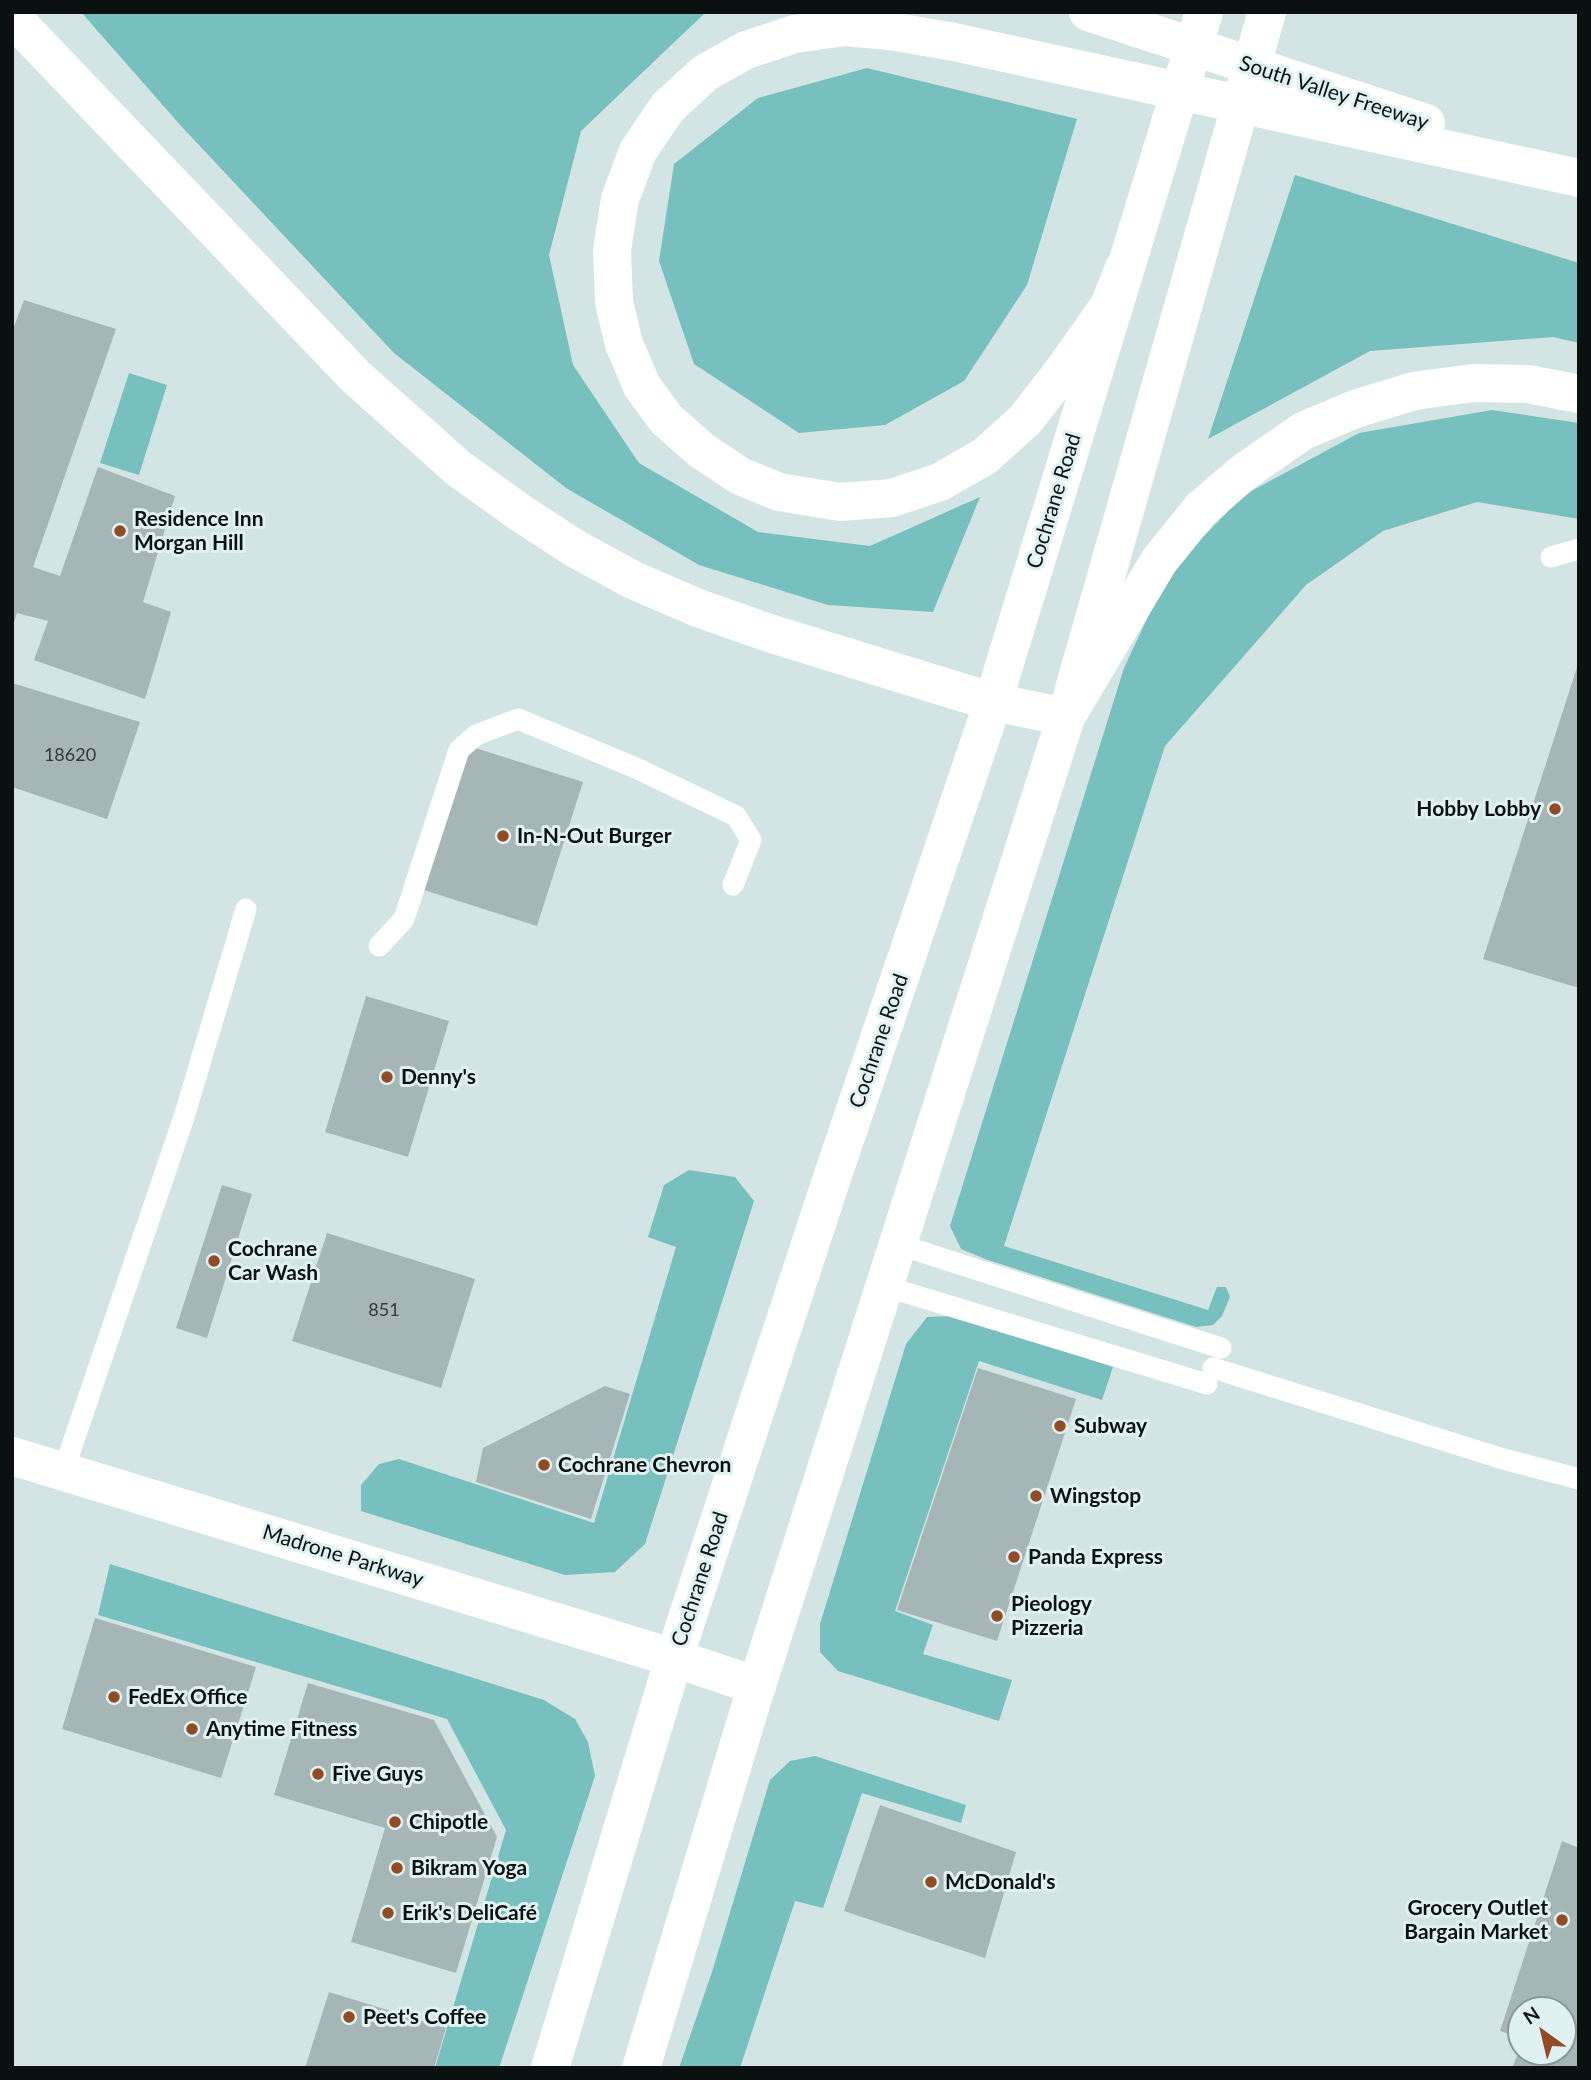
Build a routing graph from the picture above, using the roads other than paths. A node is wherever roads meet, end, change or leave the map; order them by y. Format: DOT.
graph roads {
  1 [pos="1088,12"];
  2 [pos="1204,12"];
  3 [pos="1267,12"];
  4 [pos="12,17"];
  5 [pos="1579,173"];
  6 [pos="1579,178"];
  7 [pos="1124,268"];
  8 [pos="1579,394"];
  9 [pos="1579,549"];
  10 [pos="1551,558"];
  11 [pos="993,702"];
  12 [pos="1066,717"];
  13 [pos="733,885"];
  14 [pos="246,909"];
  15 [pos="379,946"];
  16 [pos="897,1244"];
  17 [pos="884,1286"];
  18 [pos="1214,1366"];
  19 [pos="12,1456"];
  20 [pos="63,1472"];
  21 [pos="1579,1479"];
  22 [pos="674,1658"];
  23 [pos="757,1686"];
  24 [pos="550,2068"];
  25 [pos="641,2068"];
  1 -- 5 [label="main road, South Valley Freeway"];
  2 -- 7 [label="main road, Cochrane Road"];
  3 -- 12 [label="main road"];
  4 -- 11 [label="main road"];
  6 -- 7 [label="main road"];
  7 -- 11 [label="main road, Cochrane Road"];
  8 -- 12 [label="main road"];
  9 -- 10 [label="lane"];
  11 -- 12 [label="main road"];
  11 -- 22 [label="main road, Cochrane Road"];
  12 -- 16 [label="main road"];
  13 -- 15 [label="lane"];
  14 -- 20 [label="lane"];
  16 -- 17 [label="main road"];
  16 -- 18 [label="lane"];
  17 -- 18 [label="lane"];
  17 -- 23 [label="main road"];
  18 -- 21 [label="lane"];
  19 -- 20 [label="main road, Madrone Parkway"];
  20 -- 22 [label="main road, Madrone Parkway"];
  22 -- 23 [label="main road, Madrone Parkway"];
  22 -- 24 [label="main road, Cochrane Road"];
  23 -- 25 [label="main road"];
}
